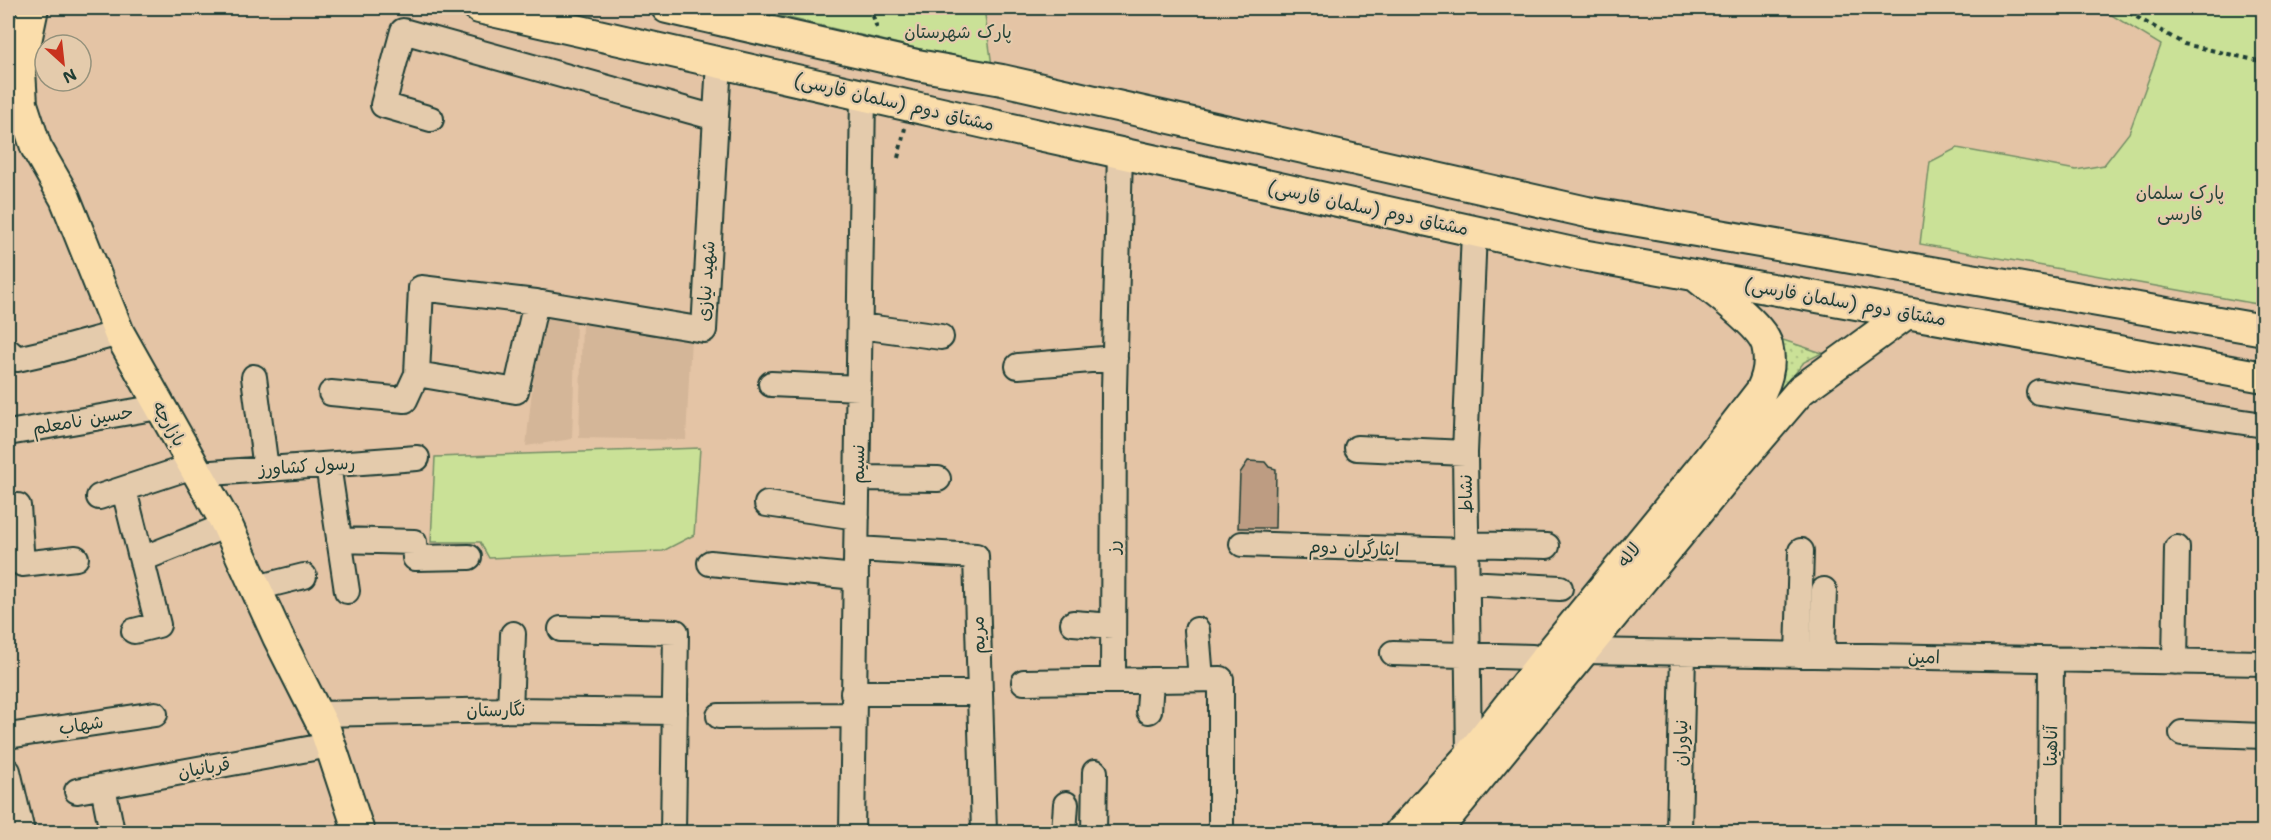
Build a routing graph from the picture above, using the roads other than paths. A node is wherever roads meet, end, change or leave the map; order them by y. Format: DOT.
graph roads {
  1 [pos="33,8"];
  2 [pos="479,8"];
  3 [pos="667,8"];
  4 [pos="719,63"];
  5 [pos="14,68"];
  6 [pos="863,95"];
  7 [pos="716,118"];
  8 [pos="431,119"];
  9 [pos="1120,153"];
  10 [pos="1474,231"];
  11 [pos="1695,275"];
  12 [pos="536,302"];
  13 [pos="1907,314"];
  14 [pos="860,326"];
  15 [pos="2264,330"];
  16 [pos="119,333"];
  17 [pos="941,337"];
  18 [pos="8,351"];
  19 [pos="1115,358"];
  20 [pos="1018,366"];
  21 [pos="417,374"];
  22 [pos="254,377"];
  23 [pos="2264,377"];
  24 [pos="771,384"];
  25 [pos="859,388"];
  26 [pos="2039,392"];
  27 [pos="331,393"];
  28 [pos="159,407"];
  29 [pos="2264,425"];
  30 [pos="8,433"];
  31 [pos="1357,448"];
  32 [pos="1465,453"];
  33 [pos="417,458"];
  34 [pos="327,465"];
  35 [pos="266,469"];
  36 [pos="195,470"];
  37 [pos="1713,473"];
  38 [pos="858,478"];
  39 [pos="938,479"];
  40 [pos="124,490"];
  41 [pos="99,497"];
  42 [pos="768,504"];
  43 [pos="8,506"];
  44 [pos="857,517"];
  45 [pos="227,525"];
  46 [pos="339,540"];
  47 [pos="1242,544"];
  48 [pos="1547,546"];
  49 [pos="1466,548"];
  50 [pos="2177,548"];
  51 [pos="857,549"];
  52 [pos="1801,551"];
  53 [pos="469,557"];
  54 [pos="76,558"];
  55 [pos="142,559"];
  56 [pos="710,563"];
  57 [pos="304,576"];
  58 [pos="856,577"];
  59 [pos="1467,583"];
  60 [pos="256,588"];
  61 [pos="1560,588"];
  62 [pos="1824,590"];
  63 [pos="347,591"];
  64 [pos="1073,623"];
  65 [pos="1113,626"];
  66 [pos="561,629"];
  67 [pos="1197,630"];
  68 [pos="134,631"];
  69 [pos="513,634"];
  70 [pos="1584,651"];
  71 [pos="1393,653"];
  72 [pos="1683,653"];
  73 [pos="1798,655"];
  74 [pos="1822,655"];
  75 [pos="1468,656"];
  76 [pos="1532,657"];
  77 [pos="2052,659"];
  78 [pos="2175,662"];
  79 [pos="2264,663"];
  80 [pos="1201,679"];
  81 [pos="1113,680"];
  82 [pos="1151,680"];
  83 [pos="1024,681"];
  84 [pos="980,693"];
  85 [pos="853,704"];
  86 [pos="510,710"];
  87 [pos="1149,711"];
  88 [pos="675,712"];
  89 [pos="155,714"];
  90 [pos="318,714"];
  91 [pos="719,716"];
  92 [pos="2182,733"];
  93 [pos="8,736"];
  94 [pos="2264,736"];
  95 [pos="330,745"];
  96 [pos="1469,756"];
  97 [pos="8,771"];
  98 [pos="1095,772"];
  99 [pos="103,787"];
  100 [pos="77,791"];
  101 [pos="10,796"];
  102 [pos="1066,804"];
  103 [pos="22,832"];
  104 [pos="112,832"];
  105 [pos="359,832"];
  106 [pos="673,832"];
  107 [pos="852,832"];
  108 [pos="984,832"];
  109 [pos="1064,832"];
  110 [pos="1094,832"];
  111 [pos="1221,832"];
  112 [pos="1400,832"];
  113 [pos="1435,832"];
  114 [pos="1679,832"];
  115 [pos="2050,832"];
  1 -- 5 [label="main road, بازارچه"];
  2 -- 4 [label="main road, مشتاق دوم (سلمان فارسی)"];
  3 -- 15 [label="main road"];
  4 -- 6 [label="main road, مشتاق دوم (سلمان فارسی)"];
  4 -- 7 [label="street, شهید نیازی"];
  5 -- 16 [label="main road, بازارچه"];
  6 -- 9 [label="main road, مشتاق دوم (سلمان فارسی)"];
  6 -- 14 [label="street, نسیم"];
  7 -- 8 [label="street"];
  7 -- 12 [label="street, شهید نیازی"];
  9 -- 10 [label="main road, مشتاق دوم (سلمان فارسی)"];
  9 -- 19 [label="street, رز"];
  10 -- 11 [label="main road, مشتاق دوم (سلمان فارسی)"];
  10 -- 32 [label="street, نشاط"];
  11 -- 13 [label="main road, مشتاق دوم (سلمان فارسی)"];
  11 -- 37 [label="main road, لاله"];
  12 -- 21 [label="street"];
  12 -- 21 [label="street, شهید نیازی"];
  13 -- 23 [label="main road, مشتاق دوم (سلمان فارسی)"];
  13 -- 37 [label="main road, لاله"];
  14 -- 17 [label="street"];
  14 -- 25 [label="street, نسیم"];
  16 -- 18 [label="street"];
  16 -- 28 [label="main road, بازارچه"];
  19 -- 20 [label="street"];
  19 -- 65 [label="street, رز"];
  21 -- 27 [label="street"];
  22 -- 35 [label="street"];
  24 -- 25 [label="street"];
  25 -- 38 [label="street, نسیم"];
  26 -- 29 [label="street"];
  28 -- 30 [label="street, حسین نامعلم"];
  28 -- 36 [label="main road, بازارچه"];
  31 -- 32 [label="street"];
  32 -- 49 [label="street, نشاط"];
  33 -- 34 [label="street, رسول کشاورز"];
  34 -- 35 [label="street, رسول کشاورز"];
  34 -- 46 [label="street"];
  35 -- 36 [label="street, رسول کشاورز"];
  36 -- 40 [label="street, رسول کشاورز"];
  36 -- 45 [label="main road, بازارچه"];
  37 -- 70 [label="main road, لاله"];
  37 -- 96 [label="main road, لاله"];
  38 -- 39 [label="street"];
  38 -- 44 [label="street, نسیم"];
  40 -- 41 [label="street, رسول کشاورز"];
  40 -- 55 [label="street"];
  42 -- 44 [label="street"];
  43 -- 54 [label="street"];
  44 -- 51 [label="street, نسیم"];
  45 -- 55 [label="street"];
  45 -- 60 [label="main road, بازارچه"];
  46 -- 53 [label="street"];
  46 -- 63 [label="street"];
  47 -- 49 [label="street, ایثارگران دوم"];
  48 -- 49 [label="street, ایثارگران دوم"];
  49 -- 59 [label="street, نشاط"];
  50 -- 78 [label="street"];
  51 -- 58 [label="street, نسیم"];
  51 -- 84 [label="street, مریم"];
  52 -- 73 [label="street"];
  55 -- 68 [label="street"];
  56 -- 58 [label="street"];
  57 -- 60 [label="street"];
  58 -- 85 [label="street, نسیم"];
  59 -- 61 [label="street"];
  59 -- 75 [label="street, نشاط"];
  60 -- 90 [label="main road, بازارچه"];
  62 -- 74 [label="street"];
  64 -- 65 [label="street"];
  65 -- 81 [label="street, رز"];
  66 -- 88 [label="street"];
  67 -- 80 [label="street"];
  69 -- 86 [label="street"];
  70 -- 72 [label="street, امین"];
  70 -- 113 [label="main road, لاله"];
  71 -- 75 [label="street"];
  72 -- 73 [label="street, امین"];
  72 -- 114 [label="street, نیاوران"];
  73 -- 74 [label="street, امین"];
  74 -- 77 [label="street, امین"];
  75 -- 76 [label="street"];
  75 -- 96 [label="street, نشاط"];
  77 -- 78 [label="street, امین"];
  77 -- 115 [label="street, آناهیتا"];
  78 -- 79 [label="street, امین"];
  80 -- 82 [label="street"];
  80 -- 111 [label="street"];
  81 -- 82 [label="street"];
  81 -- 83 [label="street"];
  82 -- 87 [label="street"];
  84 -- 85 [label="street"];
  84 -- 108 [label="street, مریم"];
  85 -- 91 [label="street"];
  85 -- 107 [label="street, نسیم"];
  86 -- 88 [label="street, نگارستان"];
  86 -- 90 [label="street, نگارستان"];
  88 -- 106 [label="street"];
  89 -- 93 [label="street, شهاب"];
  90 -- 95 [label="main road, بازارچه"];
  92 -- 94 [label="street"];
  95 -- 99 [label="street, قربانیان"];
  95 -- 105 [label="main road, بازارچه"];
  96 -- 112 [label="main road, لاله"];
  97 -- 101 [label="street"];
  98 -- 110 [label="street"];
  99 -- 100 [label="street, قربانیان"];
  99 -- 104 [label="street"];
  101 -- 103 [label="street"];
  102 -- 109 [label="street"];
}
